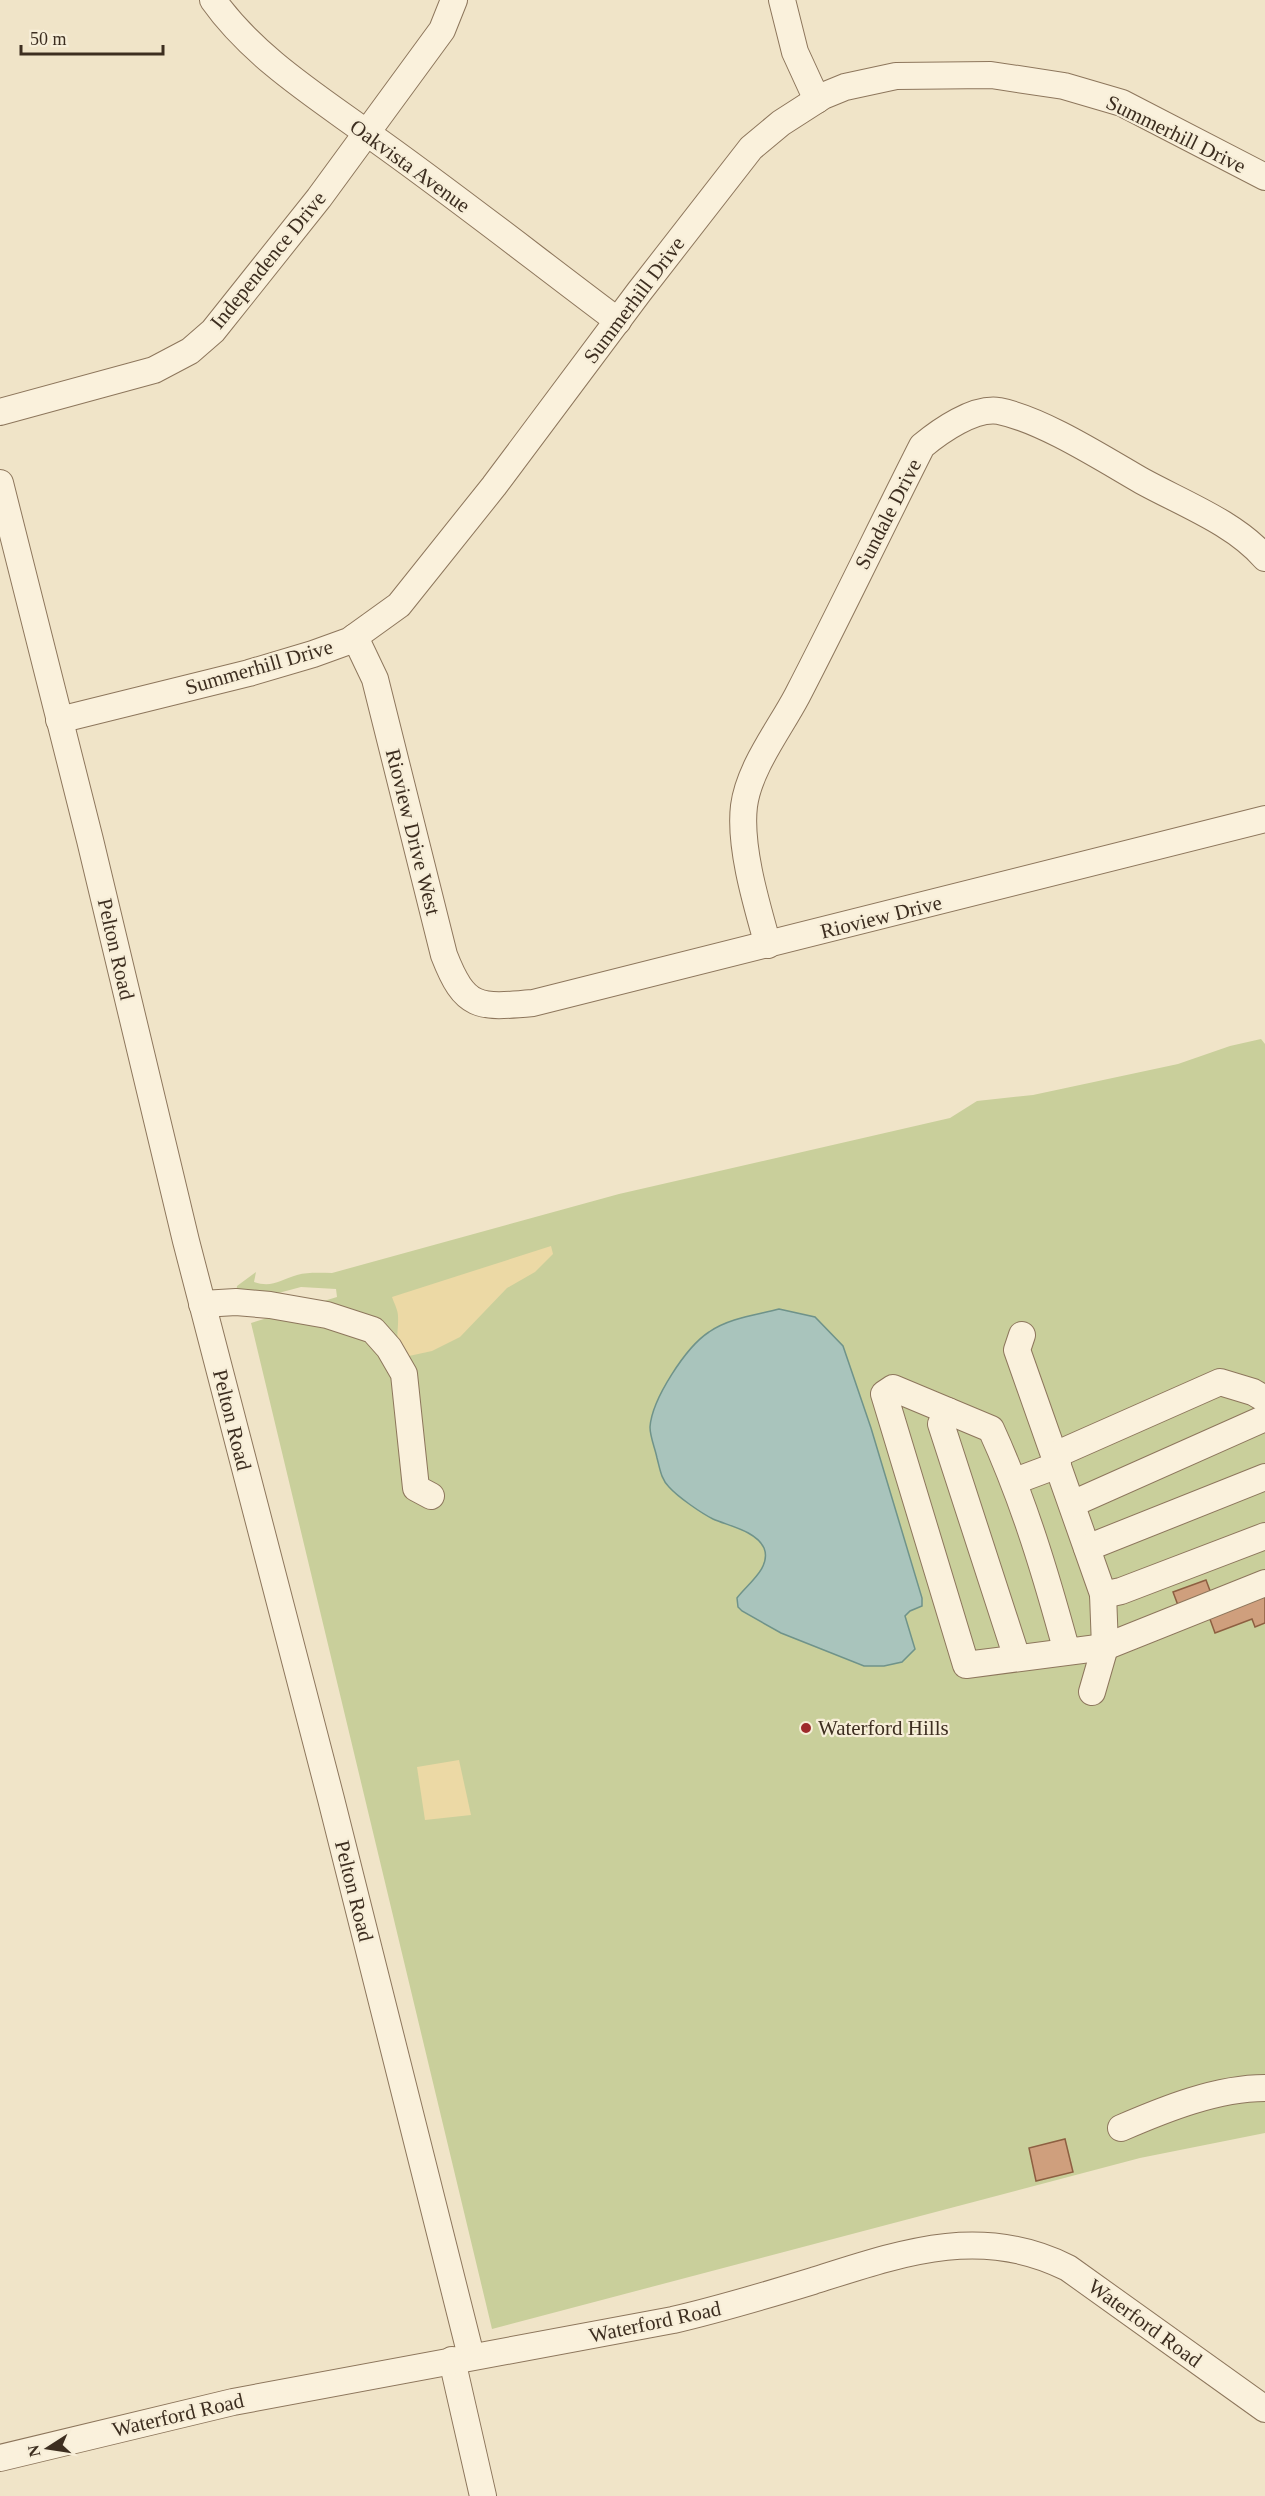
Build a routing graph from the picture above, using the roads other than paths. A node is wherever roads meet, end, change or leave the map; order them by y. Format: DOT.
graph roads {
  1 [pos="213,0"];
  2 [pos="454,0"];
  3 [pos="782,0"];
  4 [pos="817,100"];
  5 [pos="367,132"];
  6 [pos="1265,177"];
  7 [pos="618,321"];
  8 [pos="0,412"];
  9 [pos="0,483"];
  10 [pos="1265,558"];
  11 [pos="355,637"];
  12 [pos="59,720"];
  13 [pos="1265,819"];
  14 [pos="768,945"];
  15 [pos="495,1006"];
  16 [pos="202,1304"];
  17 [pos="1022,1335"];
  18 [pos="1265,1399"];
  19 [pos="948,1411"];
  20 [pos="1265,1418"];
  21 [pos="1057,1460"];
  22 [pos="1265,1477"];
  23 [pos="1015,1481"];
  24 [pos="432,1496"];
  25 [pos="1072,1504"];
  26 [pos="1265,1536"];
  27 [pos="1087,1548"];
  28 [pos="1265,1582"];
  29 [pos="1103,1595"];
  30 [pos="1105,1647"];
  31 [pos="1067,1652"];
  32 [pos="1017,1658"];
  33 [pos="1092,1692"];
  34 [pos="1265,2088"];
  35 [pos="1121,2128"];
  36 [pos="461,2358"];
  37 [pos="1265,2409"];
  38 [pos="0,2458"];
  39 [pos="483,2496"];
  1 -- 5 [label="street, Oakvista Avenue"];
  2 -- 5 [label="street, Independence Drive"];
  3 -- 4 [label="street"];
  4 -- 6 [label="street, Summerhill Drive"];
  4 -- 7 [label="street, Summerhill Drive"];
  5 -- 7 [label="street, Oakvista Avenue"];
  5 -- 8 [label="street, Independence Drive"];
  7 -- 11 [label="street, Summerhill Drive"];
  9 -- 12 [label="street, Pelton Road"];
  10 -- 14 [label="street, Sundale Drive"];
  11 -- 12 [label="street, Summerhill Drive"];
  11 -- 15 [label="street, Rioview Drive West"];
  12 -- 16 [label="street, Pelton Road"];
  13 -- 14 [label="street, Rioview Drive"];
  14 -- 15 [label="street, Rioview Drive"];
  16 -- 24 [label="street"];
  16 -- 36 [label="street, Pelton Road"];
  17 -- 21 [label="street"];
  18 -- 21 [label="street"];
  19 -- 23 [label="street"];
  19 -- 32 [label="street"];
  19 -- 32 [label="street"];
  20 -- 25 [label="street"];
  21 -- 23 [label="street"];
  21 -- 25 [label="street"];
  22 -- 27 [label="street"];
  23 -- 31 [label="street"];
  25 -- 27 [label="street"];
  26 -- 29 [label="street"];
  27 -- 29 [label="street"];
  28 -- 30 [label="street"];
  29 -- 30 [label="street"];
  30 -- 31 [label="street"];
  30 -- 33 [label="street"];
  31 -- 32 [label="street"];
  34 -- 35 [label="street"];
  36 -- 37 [label="street, Waterford Road"];
  36 -- 38 [label="street, Waterford Road"];
  36 -- 39 [label="street, Pelton Road"];
}
